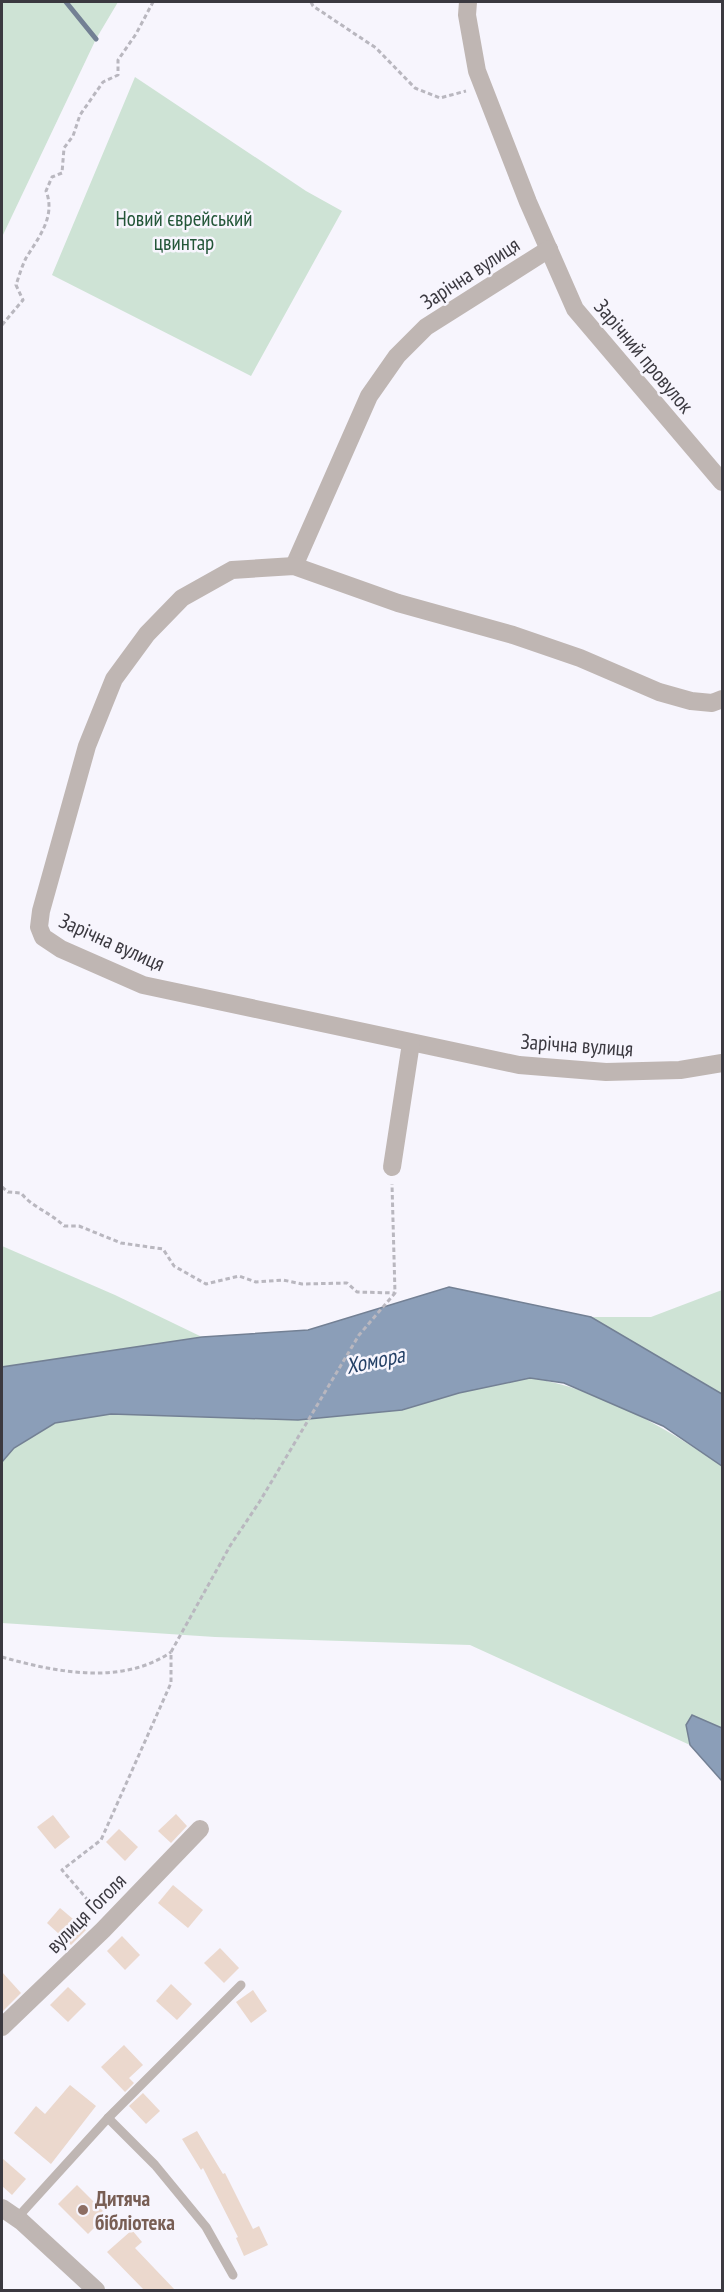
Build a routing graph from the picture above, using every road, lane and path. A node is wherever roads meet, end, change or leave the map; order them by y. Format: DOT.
graph roads {
  1 [pos="153,2"];
  2 [pos="311,2"];
  3 [pos="468,2"];
  4 [pos="483,86"];
  5 [pos="549,249"];
  6 [pos="2,325"];
  7 [pos="723,482"];
  8 [pos="294,566"];
  9 [pos="723,699"];
  10 [pos="411,1043"];
  11 [pos="723,1064"];
  12 [pos="392,1167"];
  13 [pos="2,1187"];
  14 [pos="395,1293"];
  15 [pos="171,1652"];
  16 [pos="2,1657"];
  17 [pos="200,1829"];
  18 [pos="103,1930"];
  19 [pos="241,1985"];
  20 [pos="2,2027"];
  21 [pos="108,2118"];
  22 [pos="2,2208"];
  23 [pos="17,2218"];
  24 [pos="233,2275"];
  25 [pos="96,2290"];
  1 -- 6 [label="path"];
  2 -- 4 [label="path"];
  3 -- 4 [label="street, Зарічна вулиця"];
  4 -- 5 [label="street, Зарічна вулиця"];
  5 -- 7 [label="street, Зарічний провулок"];
  5 -- 8 [label="street, Зарічна вулиця"];
  8 -- 9 [label="street, Зарічна вулиця"];
  8 -- 10 [label="street, Зарічна вулиця"];
  10 -- 11 [label="street, Зарічна вулиця"];
  10 -- 12 [label="street"];
  12 -- 14 [label="path"];
  13 -- 14 [label="path"];
  14 -- 15 [label="path"];
  15 -- 16 [label="path"];
  15 -- 18 [label="path"];
  17 -- 18 [label="street, вулиця Гоголя"];
  18 -- 20 [label="street, вулиця Гоголя"];
  19 -- 21 [label="lane"];
  21 -- 23 [label="lane"];
  21 -- 24 [label="lane"];
  22 -- 23 [label="street"];
  23 -- 25 [label="street"];
}
